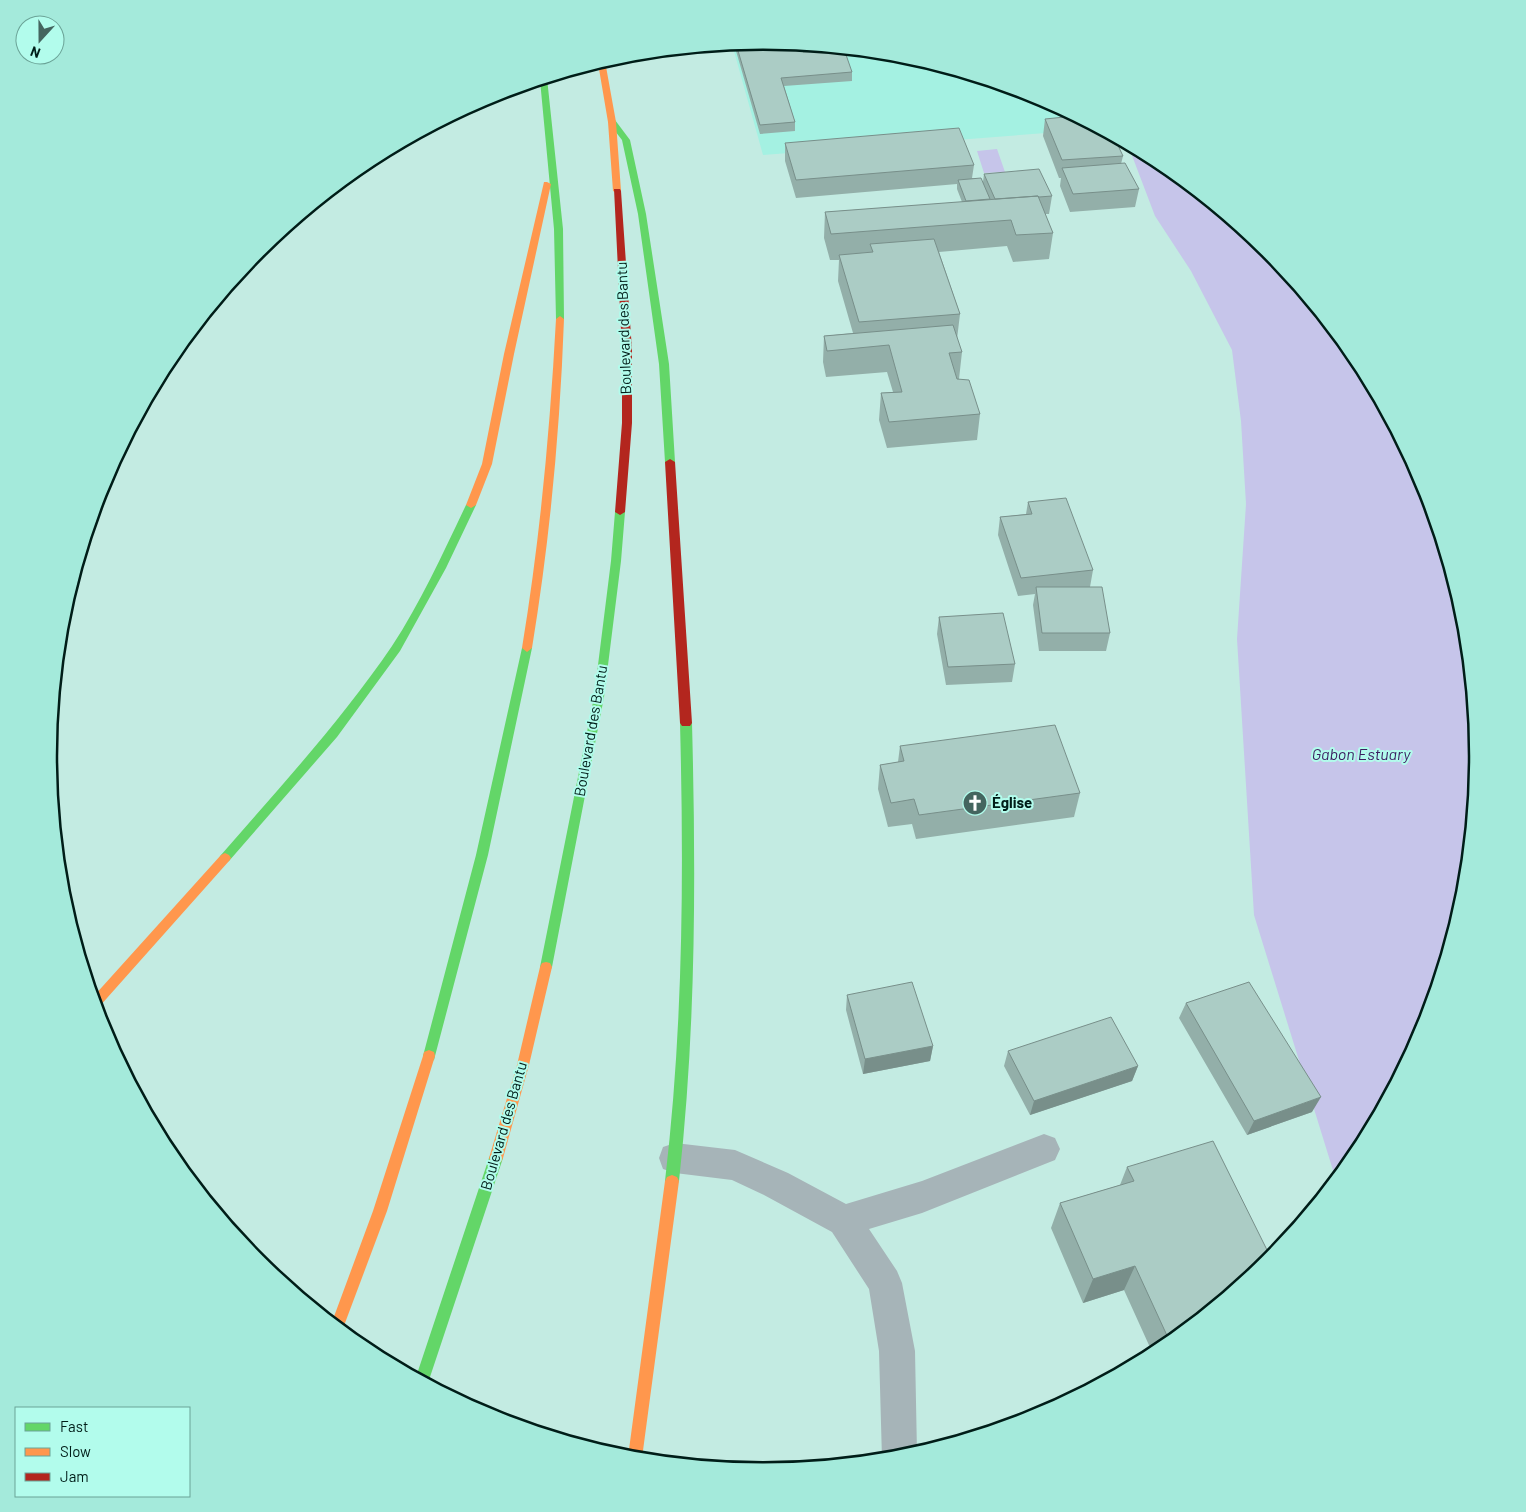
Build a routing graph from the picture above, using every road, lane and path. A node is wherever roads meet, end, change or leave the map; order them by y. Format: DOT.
graph roads {
  1 [pos="603,69"];
  2 [pos="545,84"];
  3 [pos="612,122"];
  4 [pos="552,160"];
  5 [pos="171,917"];
  6 [pos="119,960"];
  7 [pos="100,998"];
  8 [pos="1044,1149"];
  9 [pos="675,1158"];
  10 [pos="844,1221"];
  11 [pos="339,1320"];
  12 [pos="424,1374"];
  13 [pos="899,1448"];
  14 [pos="636,1450"];
  1 -- 3 [label="highway, Boulevard des Bantu"];
  2 -- 4 [label="highway"];
  3 -- 9 [label="highway"];
  3 -- 12 [label="highway, Boulevard des Bantu"];
  4 -- 5 [label="highway"];
  4 -- 11 [label="highway"];
  5 -- 6 [label="highway"];
  5 -- 7 [label="highway"];
  8 -- 10 [label="street"];
  9 -- 10 [label="street"];
  9 -- 14 [label="highway"];
  10 -- 13 [label="street"];
}
